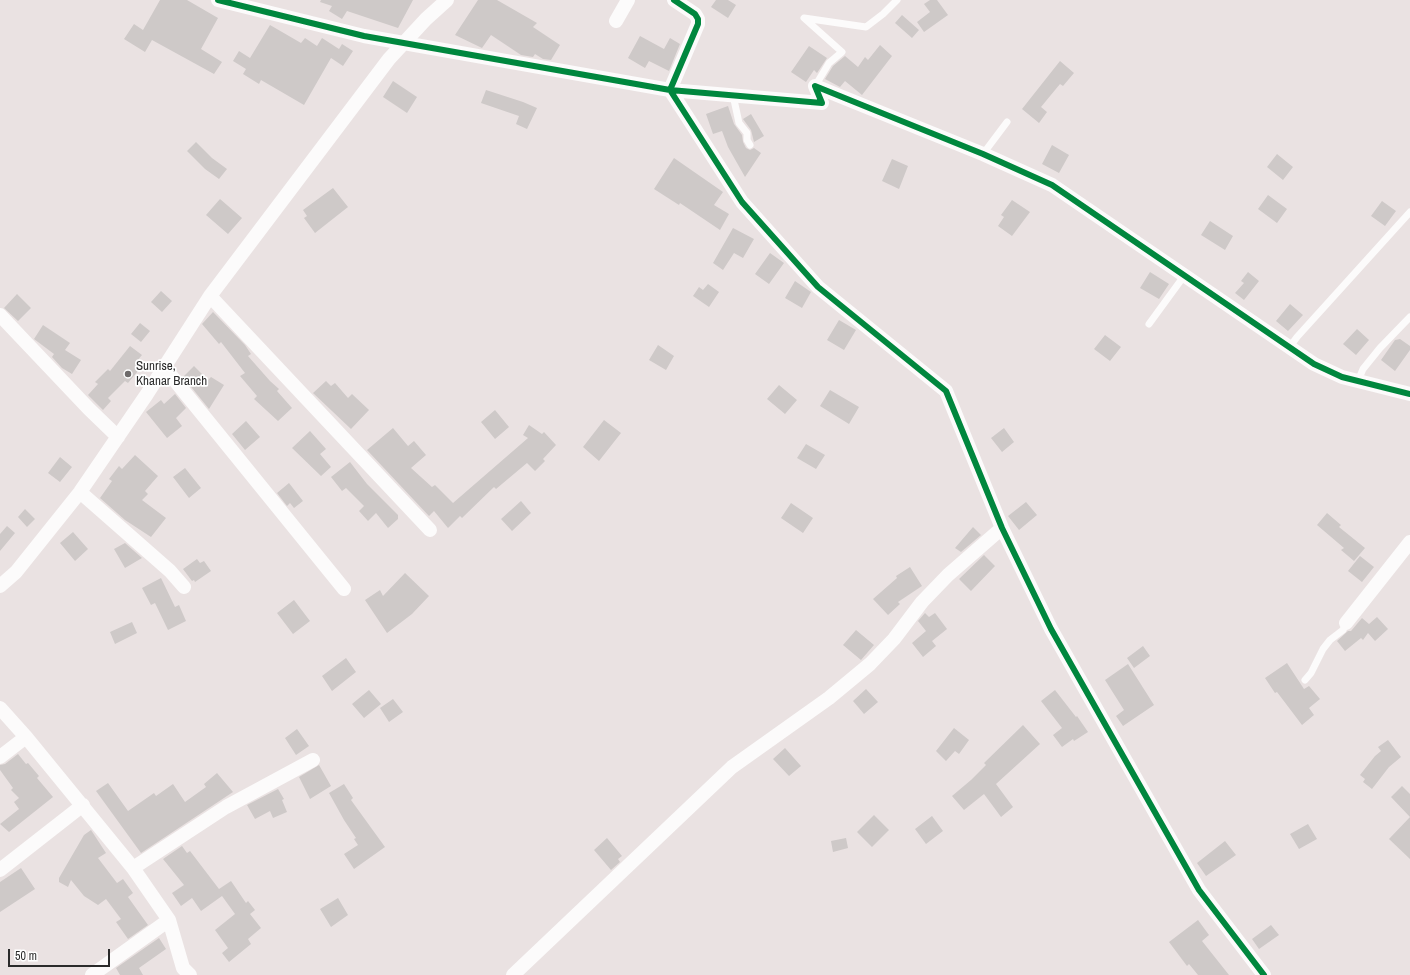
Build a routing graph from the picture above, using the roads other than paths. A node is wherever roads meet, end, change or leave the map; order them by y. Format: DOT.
graph roads {
  1 [pos="218,0"];
  2 [pos="447,0"];
  3 [pos="628,0"];
  4 [pos="674,0"];
  5 [pos="896,0"];
  6 [pos="616,21"];
  7 [pos="403,44"];
  8 [pos="670,90"];
  9 [pos="733,95"];
  10 [pos="806,102"];
  11 [pos="1007,122"];
  12 [pos="750,145"];
  13 [pos="983,154"];
  14 [pos="1410,212"];
  15 [pos="1184,276"];
  16 [pos="210,296"];
  17 [pos="0,315"];
  18 [pos="1410,317"];
  19 [pos="1149,324"];
  20 [pos="1288,348"];
  21 [pos="164,367"];
  22 [pos="1358,381"];
  23 [pos="1410,394"];
  24 [pos="118,437"];
  25 [pos="80,492"];
  26 [pos="1002,528"];
  27 [pos="430,530"];
  28 [pos="1410,542"];
  29 [pos="0,586"];
  30 [pos="184,587"];
  31 [pos="344,589"];
  32 [pos="1346,622"];
  33 [pos="1305,680"];
  34 [pos="0,708"];
  35 [pos="26,737"];
  36 [pos="0,756"];
  37 [pos="313,760"];
  38 [pos="83,805"];
  39 [pos="133,868"];
  40 [pos="0,870"];
  41 [pos="168,920"];
  42 [pos="92,975"];
  43 [pos="190,975"];
  44 [pos="513,975"];
  45 [pos="1264,975"];
  1 -- 7 [label="street"];
  2 -- 7 [label="street"];
  3 -- 6 [label="street"];
  4 -- 8 [label="street"];
  5 -- 10 [label="lane"];
  7 -- 8 [label="street"];
  7 -- 16 [label="street"];
  8 -- 9 [label="street"];
  8 -- 26 [label="street"];
  9 -- 10 [label="street"];
  9 -- 12 [label="lane"];
  10 -- 13 [label="street"];
  11 -- 13 [label="lane"];
  13 -- 15 [label="street"];
  14 -- 20 [label="lane"];
  15 -- 19 [label="lane"];
  15 -- 20 [label="street"];
  16 -- 21 [label="street"];
  16 -- 27 [label="street"];
  17 -- 24 [label="street"];
  18 -- 22 [label="lane"];
  20 -- 22 [label="street"];
  21 -- 24 [label="street"];
  21 -- 31 [label="street"];
  22 -- 23 [label="street"];
  24 -- 25 [label="street"];
  25 -- 29 [label="street"];
  25 -- 30 [label="street"];
  26 -- 44 [label="street"];
  26 -- 45 [label="street"];
  28 -- 32 [label="street"];
  32 -- 33 [label="lane"];
  34 -- 35 [label="street"];
  35 -- 36 [label="street"];
  35 -- 38 [label="street"];
  37 -- 39 [label="street"];
  38 -- 39 [label="street"];
  38 -- 40 [label="street"];
  39 -- 41 [label="street"];
  41 -- 42 [label="street"];
  41 -- 43 [label="street"];
}
